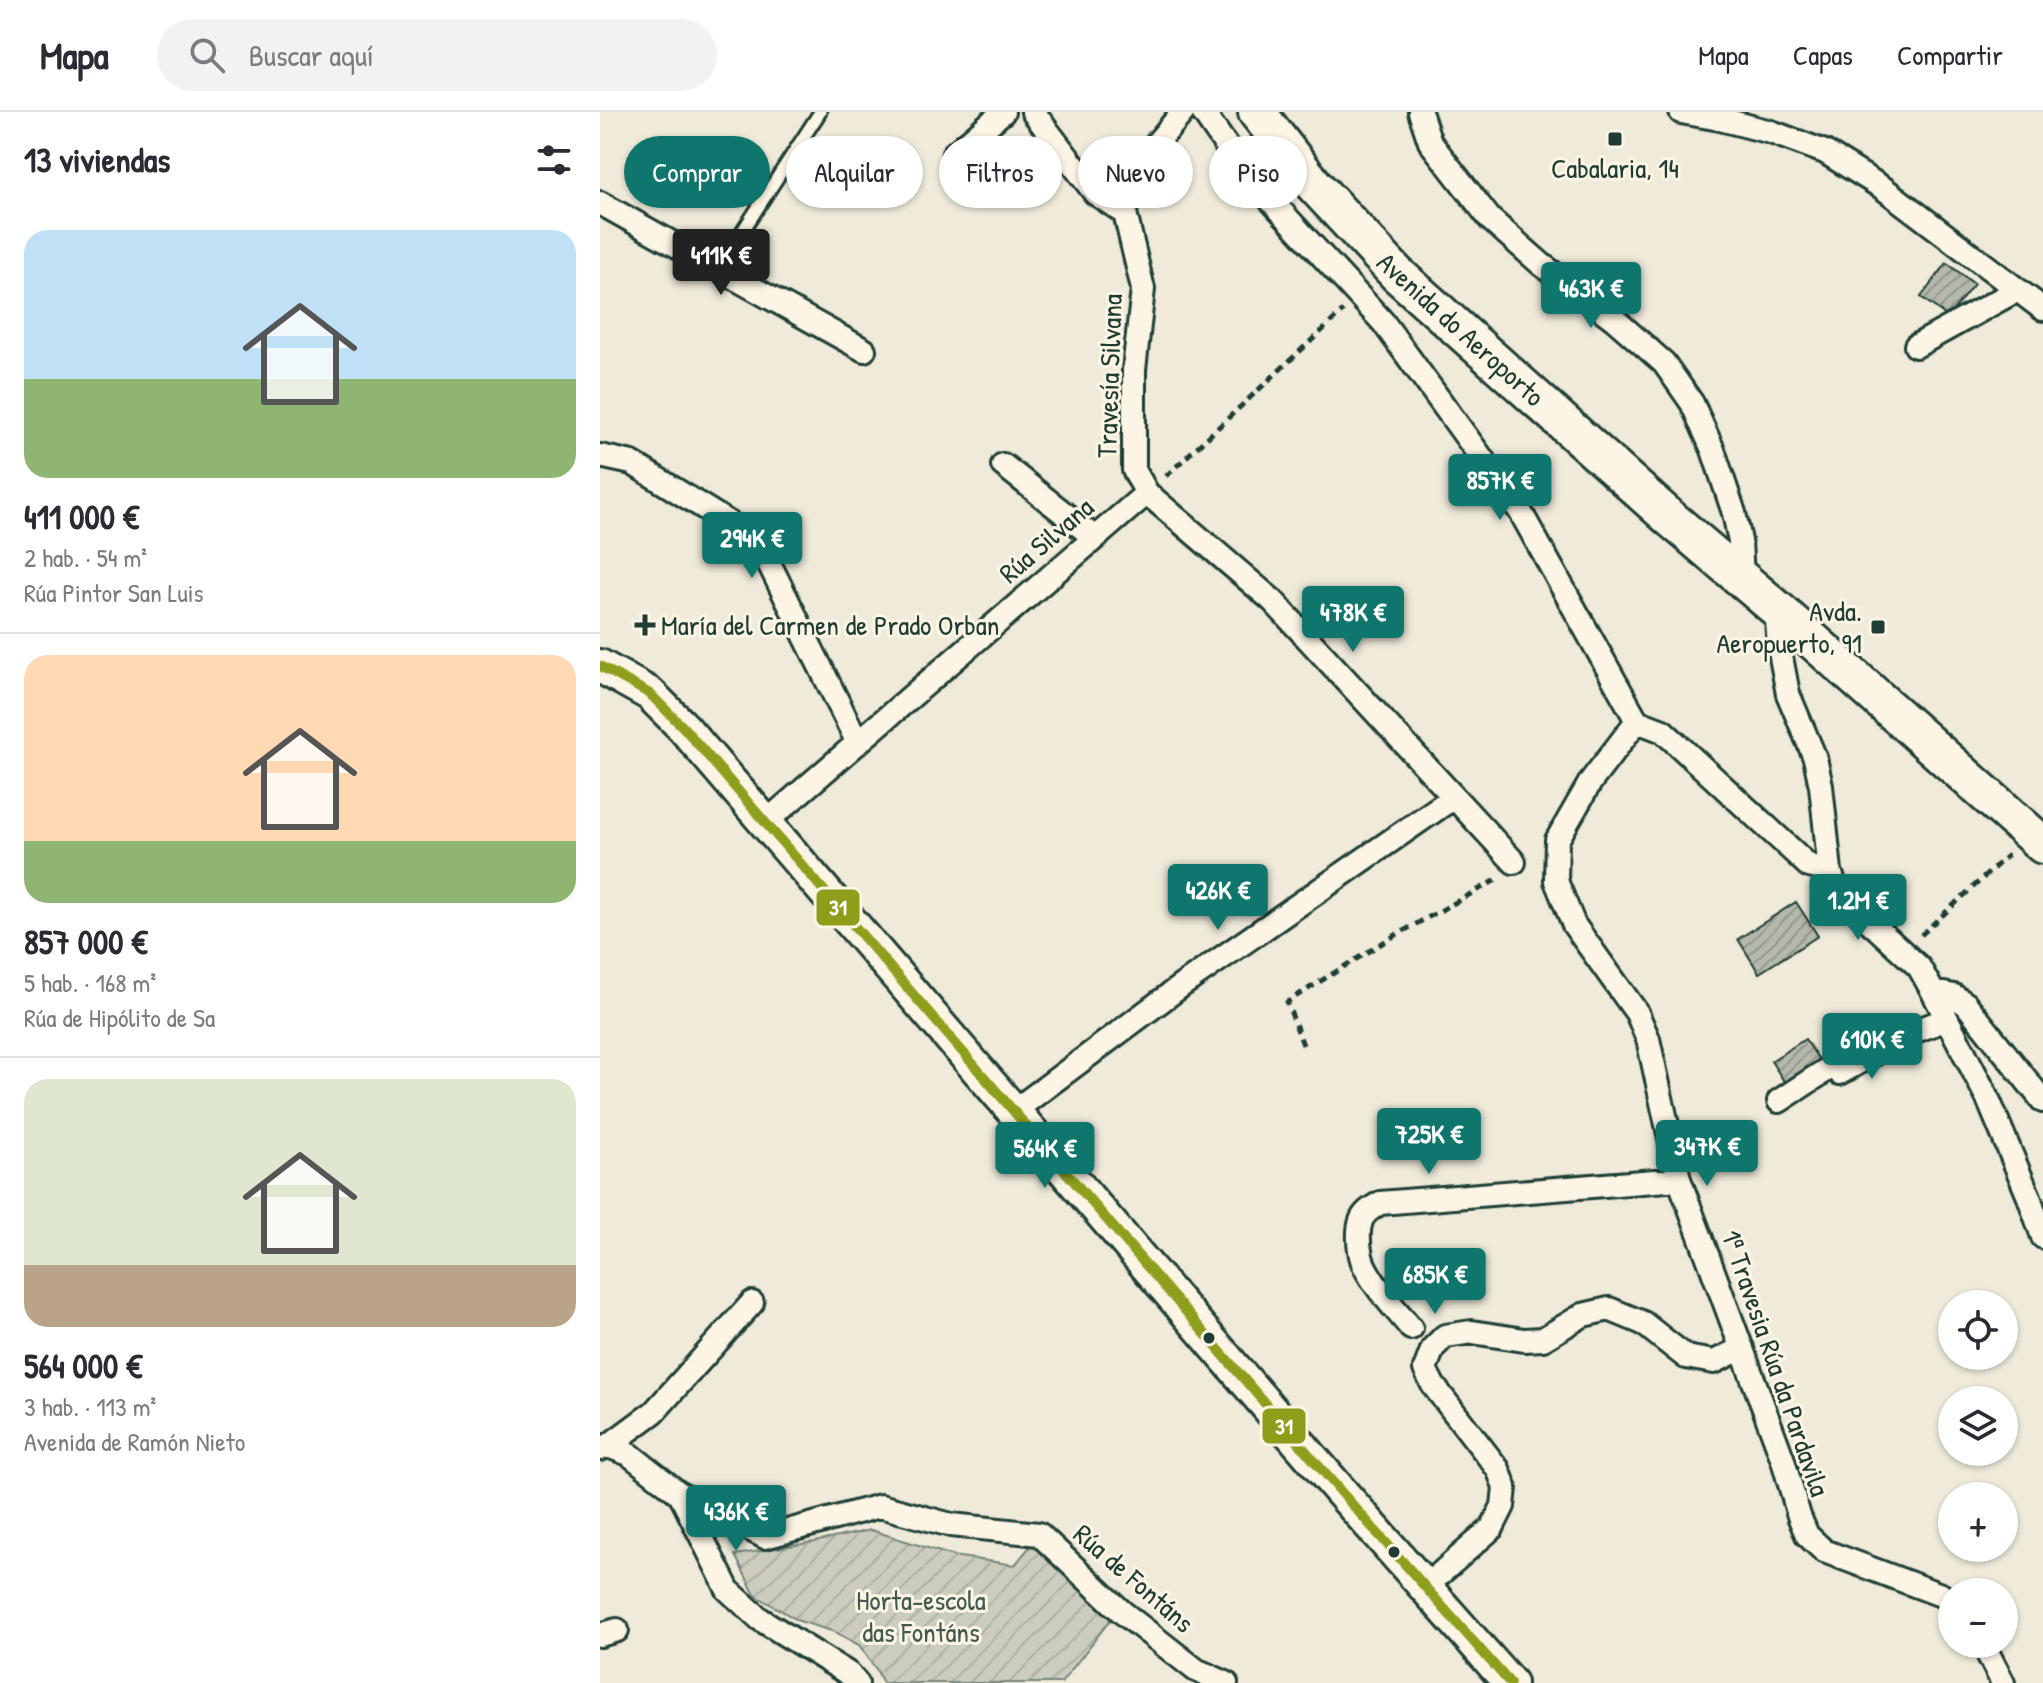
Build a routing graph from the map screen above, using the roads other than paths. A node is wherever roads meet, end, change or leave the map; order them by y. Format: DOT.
graph roads {
  1 [pos="820,112"];
  2 [pos="1003,112"];
  3 [pos="1033,112"];
  4 [pos="1183,112"];
  5 [pos="1203,112"];
  6 [pos="1257,112"];
  7 [pos="1420,112"];
  8 [pos="1681,112"];
  9 [pos="975,136"];
  10 [pos="600,203"];
  11 [pos="1125,213"];
  12 [pos="718,269"];
  13 [pos="2017,290"];
  14 [pos="2043,309"];
  15 [pos="1916,346"];
  16 [pos="864,350"];
  17 [pos="600,456"];
  18 [pos="1003,465"];
  19 [pos="1147,493"];
  20 [pos="1095,538"];
  21 [pos="1742,579"];
  22 [pos="1776,608"];
  23 [pos="600,666"];
  24 [pos="1637,721"];
  25 [pos="858,743"];
  26 [pos="1454,797"];
  27 [pos="766,822"];
  28 [pos="2029,847"];
  29 [pos="1514,862"];
  30 [pos="1830,871"];
  31 [pos="1933,992"];
  32 [pos="1947,1019"];
  33 [pos="1779,1101"];
  34 [pos="2043,1101"];
  35 [pos="1014,1111"];
  36 [pos="1679,1179"];
  37 [pos="2043,1237"];
  38 [pos="752,1303"];
  39 [pos="1411,1328"];
  40 [pos="1742,1348"];
  41 [pos="604,1448"];
  42 [pos="680,1494"];
  43 [pos="1425,1587"];
  44 [pos="1938,1594"];
  45 [pos="1990,1658"];
  46 [pos="857,1683"];
  47 [pos="1226,1683"];
  48 [pos="1510,1683"];
  49 [pos="2003,1683"];
  1 -- 12 [label="lane"];
  2 -- 9 [label="street"];
  3 -- 11 [label="street"];
  4 -- 11 [label="street, Travesía Silvana"];
  5 -- 24 [label="street"];
  6 -- 21 [label="main road, Avenida do Aeroporto"];
  7 -- 21 [label="street"];
  8 -- 13 [label="street"];
  10 -- 12 [label="street"];
  11 -- 19 [label="street, Travesía Silvana"];
  12 -- 16 [label="street"];
  13 -- 14 [label="street"];
  13 -- 15 [label="street"];
  17 -- 25 [label="street"];
  18 -- 20 [label="street"];
  19 -- 20 [label="street, Rúa Silvana"];
  19 -- 26 [label="street"];
  20 -- 25 [label="street, Rúa Silvana"];
  21 -- 22 [label="main road, Avenida do Aeroporto"];
  22 -- 28 [label="main road, Avenida do Aeroporto"];
  22 -- 30 [label="street"];
  23 -- 27 [label="main road"];
  24 -- 30 [label="street"];
  24 -- 36 [label="street, 1ª Travesia Rúa da Pardavila"];
  25 -- 27 [label="street, Rúa Silvana"];
  26 -- 29 [label="street"];
  26 -- 35 [label="street"];
  27 -- 35 [label="main road"];
  30 -- 31 [label="street"];
  31 -- 32 [label="street"];
  31 -- 34 [label="street"];
  32 -- 33 [label="street"];
  32 -- 37 [label="street"];
  35 -- 43 [label="main road"];
  36 -- 39 [label="street"];
  36 -- 40 [label="street, 1ª Travesia Rúa da Pardavila"];
  38 -- 41 [label="street, Rúa de Fontáns"];
  40 -- 43 [label="street"];
  40 -- 44 [label="street, 1ª Travesia Rúa da Pardavila"];
  41 -- 42 [label="street, Rúa de Fontáns"];
  42 -- 46 [label="street, Rúa de Fontáns"];
  42 -- 47 [label="street, Rúa de Fontáns"];
  43 -- 48 [label="main road"];
  45 -- 49 [label="street"];
}
